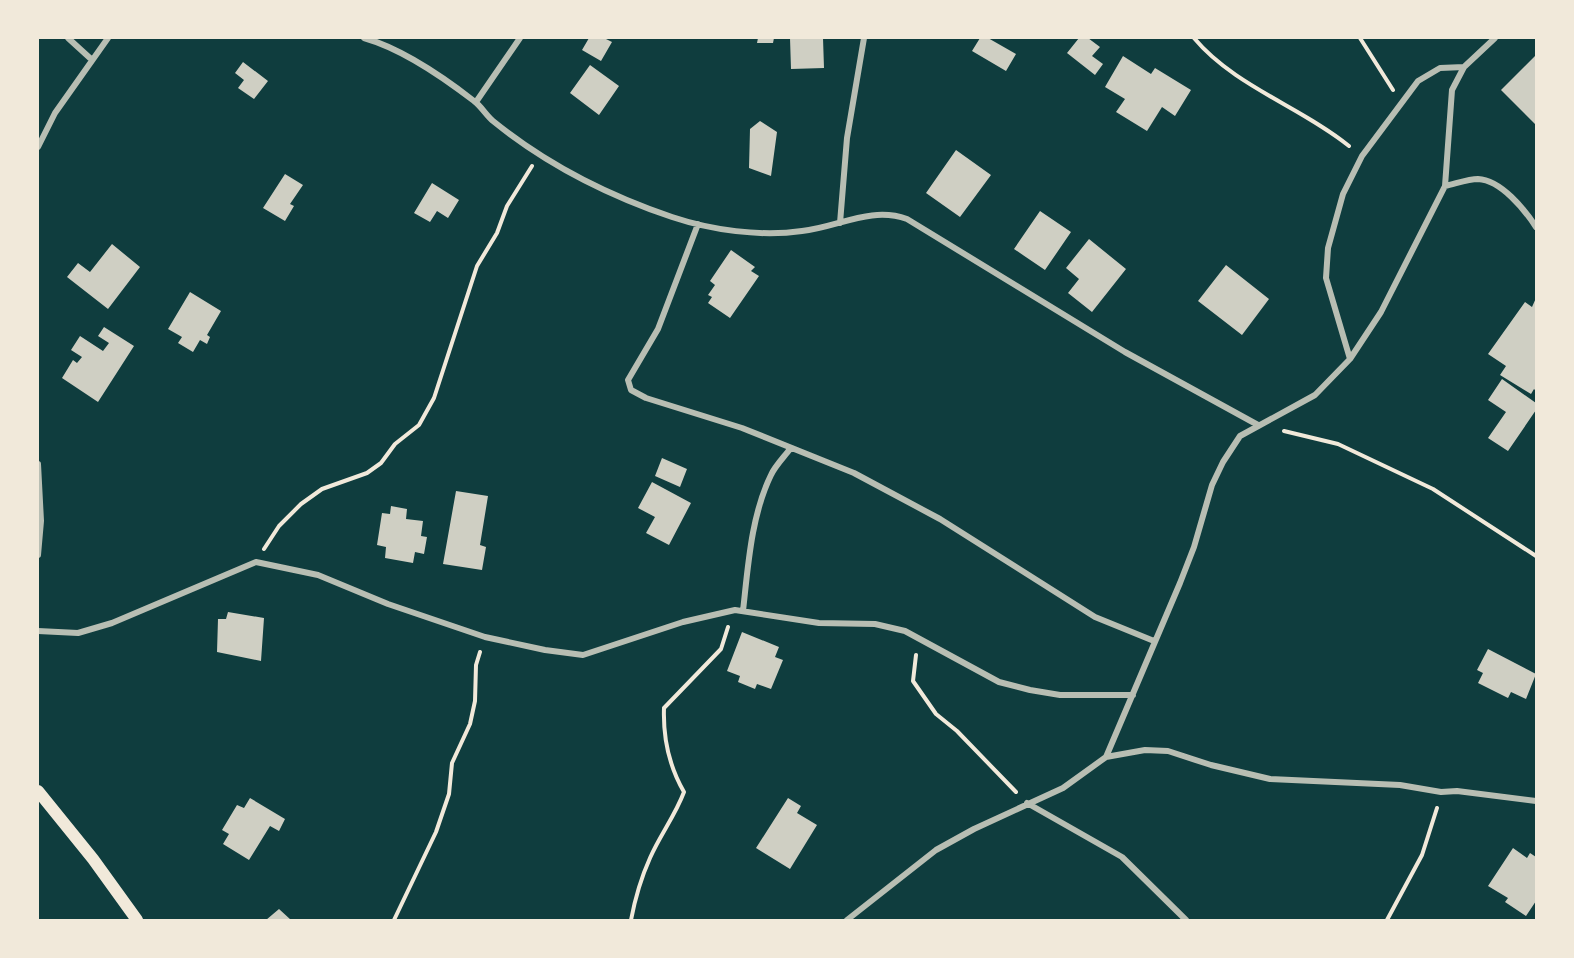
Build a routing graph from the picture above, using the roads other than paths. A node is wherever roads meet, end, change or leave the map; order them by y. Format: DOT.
graph roads {
  1 [pos="68,38"];
  2 [pos="108,38"];
  3 [pos="364,38"];
  4 [pos="520,38"];
  5 [pos="864,38"];
  6 [pos="1495,38"];
  7 [pos="91,59"];
  8 [pos="1464,67"];
  9 [pos="476,102"];
  10 [pos="38,147"];
  11 [pos="1445,186"];
  12 [pos="840,223"];
  13 [pos="698,224"];
  14 [pos="1536,227"];
  15 [pos="1350,358"];
  16 [pos="1258,425"];
  17 [pos="790,449"];
  18 [pos="38,464"];
  19 [pos="38,555"];
  20 [pos="743,611"];
  21 [pos="38,631"];
  22 [pos="1154,641"];
  23 [pos="1133,695"];
  24 [pos="1106,757"];
  25 [pos="38,791"];
  26 [pos="1536,801"];
  27 [pos="1027,803"];
  28 [pos="137,921"];
  29 [pos="847,921"];
  30 [pos="1186,921"];
  1 -- 7 [label="street"];
  2 -- 7 [label="street"];
  3 -- 9 [label="street"];
  4 -- 9 [label="street"];
  5 -- 12 [label="street"];
  6 -- 8 [label="street"];
  7 -- 10 [label="street"];
  8 -- 11 [label="street"];
  8 -- 15 [label="street"];
  9 -- 13 [label="street"];
  11 -- 14 [label="street"];
  11 -- 15 [label="street"];
  12 -- 13 [label="street"];
  12 -- 16 [label="street"];
  13 -- 17 [label="street"];
  15 -- 16 [label="street"];
  16 -- 22 [label="street"];
  17 -- 20 [label="street"];
  17 -- 22 [label="street"];
  18 -- 19 [label="street"];
  20 -- 21 [label="street"];
  20 -- 23 [label="street"];
  22 -- 23 [label="street"];
  23 -- 24 [label="street"];
  24 -- 26 [label="street"];
  24 -- 27 [label="street"];
  25 -- 28 [label="main road"];
  27 -- 29 [label="street"];
  27 -- 30 [label="street"];
}
